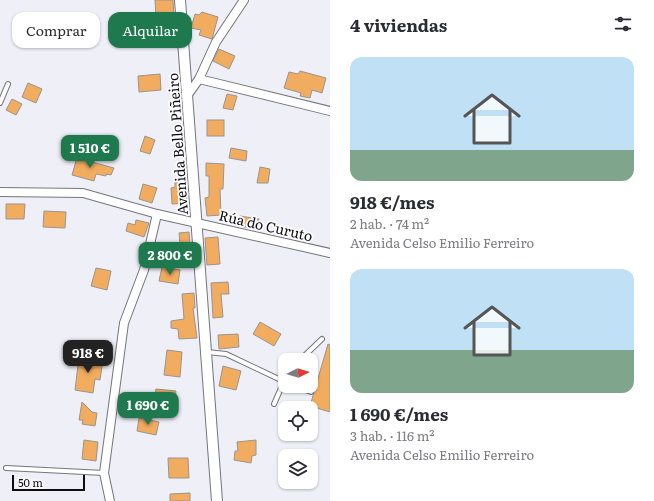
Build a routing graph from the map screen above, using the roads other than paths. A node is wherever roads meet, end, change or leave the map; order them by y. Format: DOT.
graph roads {
  1 [pos="180,0"];
  2 [pos="244,0"];
  3 [pos="199,79"];
  4 [pos="8,84"];
  5 [pos="187,96"];
  6 [pos="0,103"];
  7 [pos="330,111"];
  8 [pos="0,192"];
  9 [pos="157,214"];
  10 [pos="196,223"];
  11 [pos="330,253"];
  12 [pos="322,339"];
  13 [pos="206,352"];
  14 [pos="307,353"];
  15 [pos="278,378"];
  16 [pos="279,393"];
  17 [pos="274,404"];
  18 [pos="6,468"];
  19 [pos="104,473"];
  20 [pos="110,501"];
  21 [pos="217,501"];
  1 -- 5 [label="street, Avenida Bello Piñeiro"];
  2 -- 3 [label="street"];
  3 -- 5 [label="street"];
  3 -- 7 [label="street"];
  4 -- 6 [label="lane"];
  5 -- 10 [label="street, Avenida Bello Piñeiro"];
  8 -- 9 [label="street, Rúa do Curuto"];
  9 -- 10 [label="street, Rúa do Curuto"];
  9 -- 19 [label="street"];
  10 -- 11 [label="street, Rúa do Curuto"];
  10 -- 13 [label="street, Avenida Bello Piñeiro"];
  12 -- 14 [label="lane"];
  13 -- 15 [label="lane"];
  13 -- 21 [label="street, Avenida Bello Piñeiro"];
  16 -- 17 [label="lane"];
  18 -- 19 [label="lane"];
  19 -- 20 [label="street"];
}
